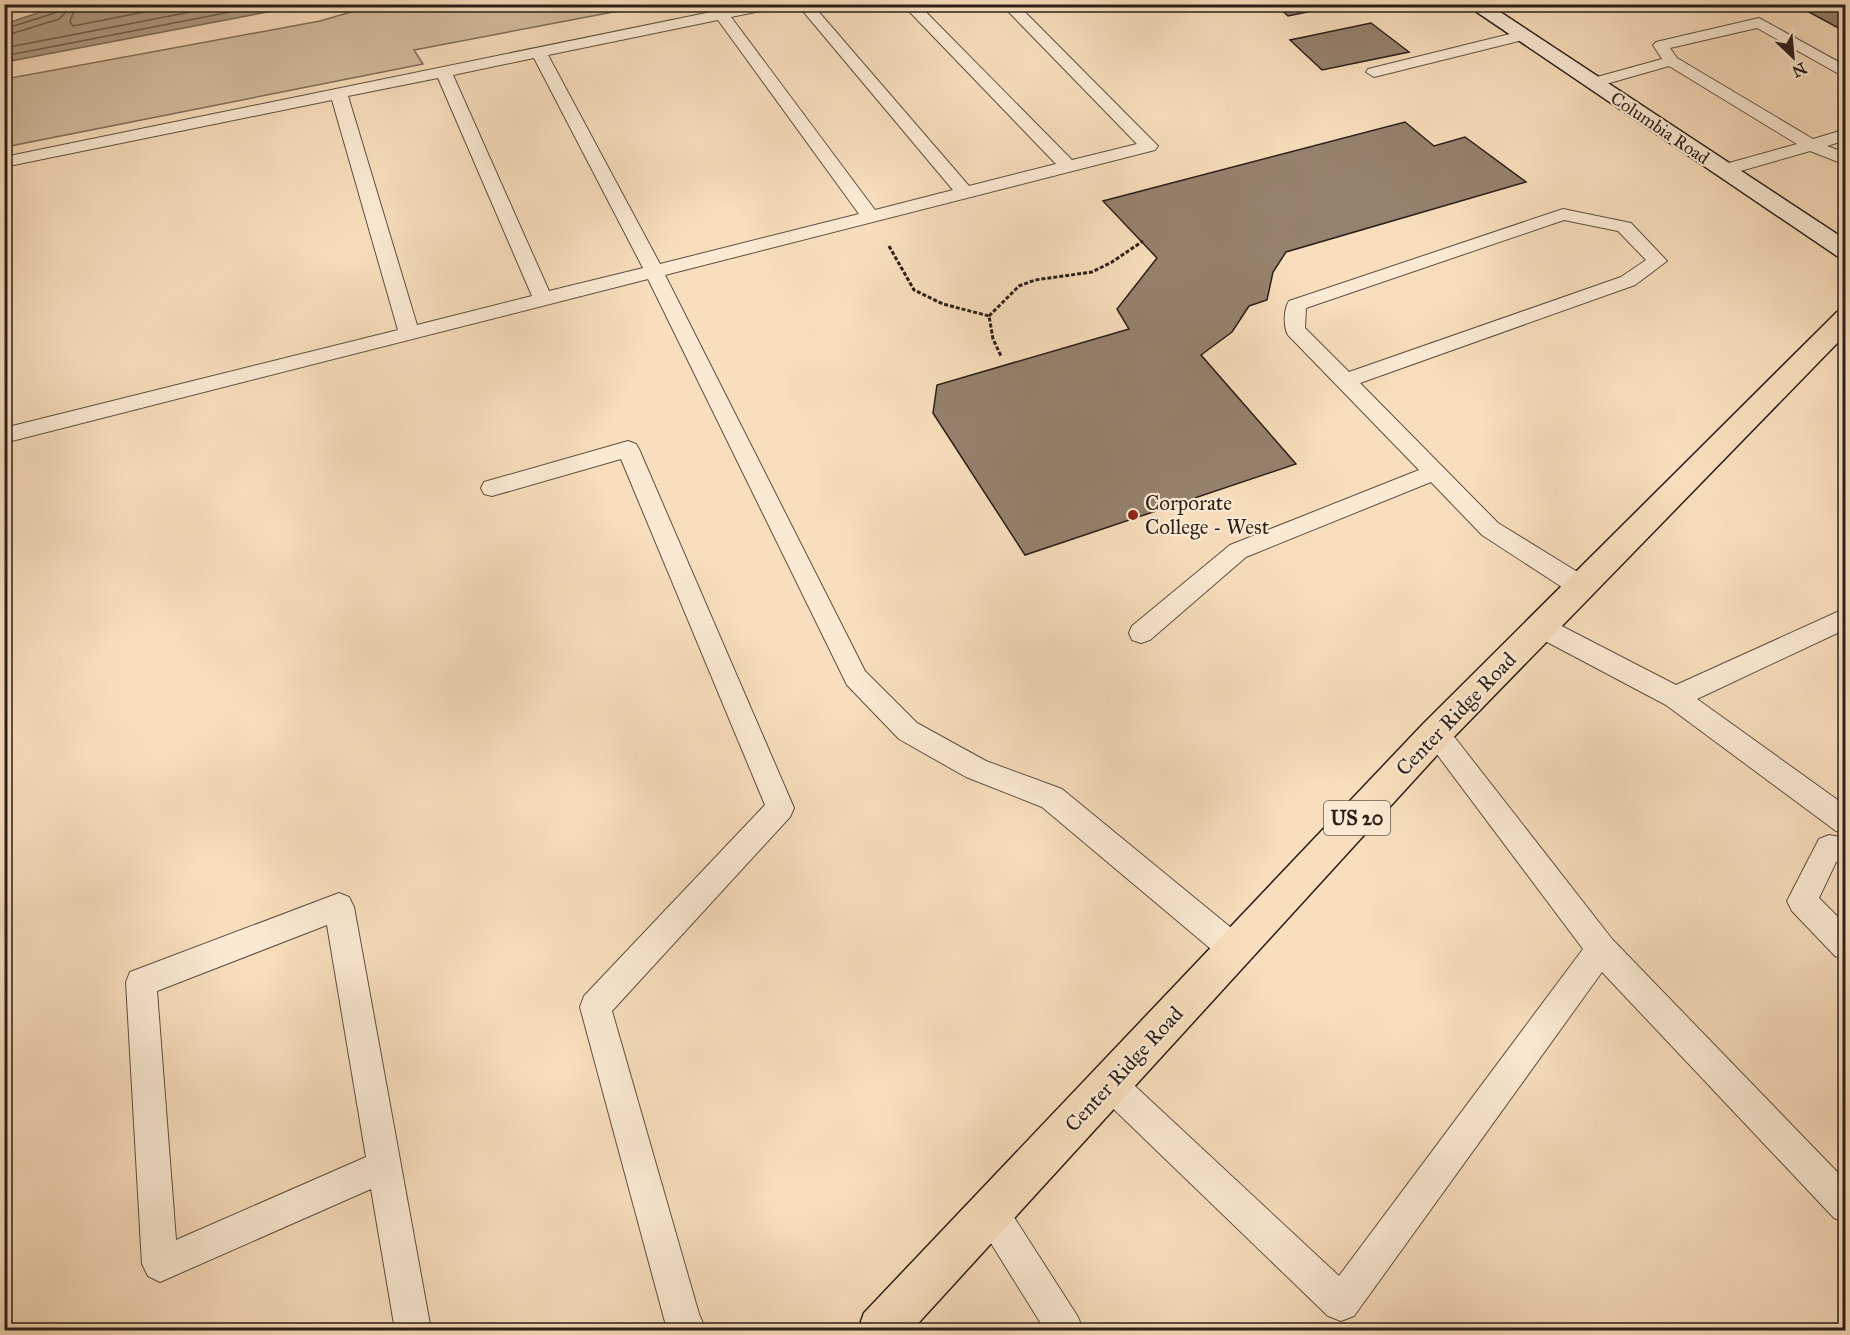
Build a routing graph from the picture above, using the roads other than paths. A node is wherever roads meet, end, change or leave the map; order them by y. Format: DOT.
graph roads {
  1 [pos="774,4"];
  2 [pos="804,4"];
  3 [pos="909,4"];
  4 [pos="1008,4"];
  5 [pos="1474,4"];
  6 [pos="722,15"];
  7 [pos="1522,36"];
  8 [pos="539,53"];
  9 [pos="1671,61"];
  10 [pos="444,72"];
  11 [pos="1374,72"];
  12 [pos="1845,73"];
  13 [pos="1592,83"];
  14 [pos="339,94"];
  15 [pos="1845,134"];
  16 [pos="1811,145"];
  17 [pos="1845,160"];
  18 [pos="4,162"];
  19 [pos="1068,166"];
  20 [pos="1724,170"];
  21 [pos="964,192"];
  22 [pos="870,216"];
  23 [pos="1845,251"];
  24 [pos="654,271"];
  25 [pos="543,299"];
  26 [pos="1845,318"];
  27 [pos="409,333"];
  28 [pos="1345,381"];
  29 [pos="4,436"];
  30 [pos="1435,472"];
  31 [pos="492,488"];
  32 [pos="1580,586"];
  33 [pos="1845,618"];
  34 [pos="1541,627"];
  35 [pos="1141,633"];
  36 [pos="1675,697"];
  37 [pos="1436,733"];
  38 [pos="1845,822"];
  39 [pos="1845,851"];
  40 [pos="1845,946"];
  41 [pos="1601,949"];
  42 [pos="1235,951"];
  43 [pos="1110,1084"];
  44 [pos="383,1167"];
  45 [pos="1845,1206"];
  46 [pos="991,1212"];
  47 [pos="413,1330"];
  48 [pos="688,1330"];
  49 [pos="881,1330"];
  50 [pos="1065,1330"];
  1 -- 6 [label="lane"];
  2 -- 21 [label="lane"];
  3 -- 19 [label="lane"];
  4 -- 19 [label="lane"];
  5 -- 7 [label="main road, Columbia Road"];
  6 -- 8 [label="lane"];
  6 -- 22 [label="lane"];
  7 -- 11 [label="lane"];
  7 -- 13 [label="main road, Columbia Road"];
  8 -- 10 [label="lane"];
  8 -- 24 [label="lane"];
  9 -- 12 [label="lane"];
  9 -- 13 [label="lane"];
  9 -- 16 [label="lane"];
  10 -- 14 [label="lane"];
  10 -- 25 [label="lane"];
  13 -- 20 [label="main road, Columbia Road"];
  14 -- 18 [label="lane"];
  14 -- 27 [label="lane"];
  15 -- 16 [label="lane"];
  16 -- 17 [label="lane"];
  16 -- 20 [label="lane"];
  19 -- 21 [label="lane"];
  20 -- 23 [label="main road, Columbia Road"];
  21 -- 22 [label="lane"];
  22 -- 24 [label="lane"];
  24 -- 25 [label="lane"];
  24 -- 42 [label="lane"];
  25 -- 27 [label="lane"];
  26 -- 32 [label="main road, Center Ridge Road / US 20"];
  27 -- 29 [label="lane"];
  28 -- 28 [label="lane"];
  28 -- 30 [label="lane"];
  30 -- 32 [label="lane"];
  30 -- 35 [label="lane"];
  31 -- 48 [label="lane"];
  32 -- 34 [label="main road, Center Ridge Road / US 20"];
  33 -- 36 [label="lane"];
  34 -- 36 [label="lane"];
  34 -- 37 [label="main road, Center Ridge Road / US 20"];
  36 -- 38 [label="lane"];
  37 -- 41 [label="lane"];
  37 -- 42 [label="main road, Center Ridge Road / US 20"];
  39 -- 40 [label="lane"];
  41 -- 43 [label="lane"];
  41 -- 45 [label="lane"];
  42 -- 43 [label="main road, Center Ridge Road / US 20"];
  43 -- 46 [label="main road, Center Ridge Road / US 20"];
  44 -- 44 [label="lane"];
  44 -- 47 [label="lane"];
  46 -- 49 [label="main road, Center Ridge Road / US 20"];
  46 -- 50 [label="lane"];
}
